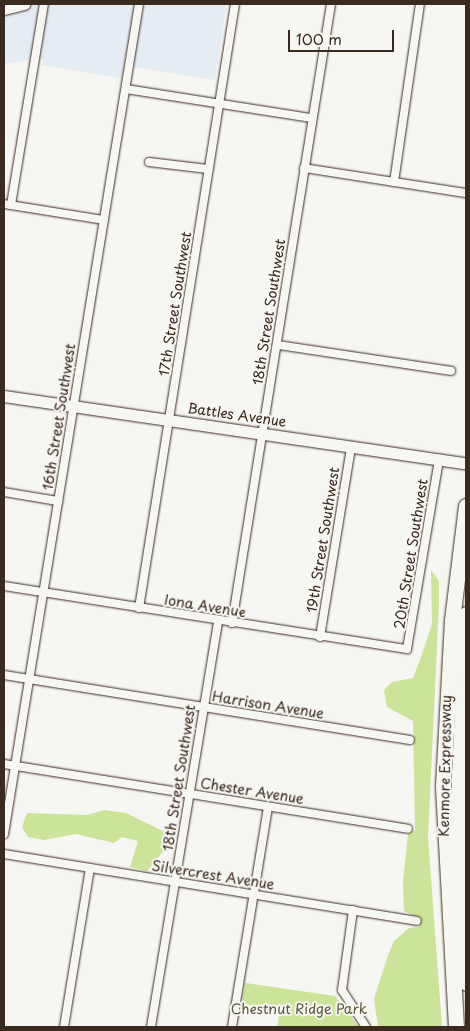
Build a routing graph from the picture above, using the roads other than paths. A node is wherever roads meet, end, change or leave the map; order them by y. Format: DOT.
graph roads {
  1 [pos="24,4"];
  2 [pos="44,4"];
  3 [pos="139,4"];
  4 [pos="235,4"];
  5 [pos="331,4"];
  6 [pos="420,4"];
  7 [pos="4,9"];
  8 [pos="126,89"];
  9 [pos="219,103"];
  10 [pos="312,118"];
  11 [pos="149,162"];
  12 [pos="304,168"];
  13 [pos="208,169"];
  14 [pos="394,182"];
  15 [pos="466,193"];
  16 [pos="7,204"];
  17 [pos="104,220"];
  18 [pos="278,345"];
  19 [pos="451,371"];
  20 [pos="4,396"];
  21 [pos="74,406"];
  22 [pos="169,420"];
  23 [pos="262,434"];
  24 [pos="352,446"];
  25 [pos="439,459"];
  26 [pos="466,463"];
  27 [pos="4,492"];
  28 [pos="58,501"];
  29 [pos="466,506"];
  30 [pos="4,586"];
  31 [pos="43,593"];
  32 [pos="139,608"];
  33 [pos="466,614"];
  34 [pos="218,621"];
  35 [pos="232,623"];
  36 [pos="320,637"];
  37 [pos="403,650"];
  38 [pos="4,675"];
  39 [pos="29,679"];
  40 [pos="203,707"];
  41 [pos="466,722"];
  42 [pos="458,739"];
  43 [pos="410,740"];
  44 [pos="4,764"];
  45 [pos="15,765"];
  46 [pos="189,794"];
  47 [pos="268,807"];
  48 [pos="408,829"];
  49 [pos="4,834"];
  50 [pos="4,854"];
  51 [pos="90,868"];
  52 [pos="174,882"];
  53 [pos="254,895"];
  54 [pos="353,910"];
  55 [pos="417,921"];
  56 [pos="466,983"];
  57 [pos="64,1027"];
  58 [pos="151,1027"];
  59 [pos="232,1027"];
  60 [pos="366,1027"];
  61 [pos="456,1027"];
  1 -- 7 [label="street"];
  2 -- 16 [label="street"];
  3 -- 8 [label="street, 16th Street Southwest"];
  4 -- 9 [label="street, 17th Street Southwest"];
  5 -- 10 [label="street, 18th Street Southwest"];
  6 -- 14 [label="street"];
  8 -- 9 [label="street"];
  8 -- 17 [label="street, 16th Street Southwest"];
  9 -- 10 [label="street"];
  9 -- 13 [label="street, 17th Street Southwest"];
  10 -- 12 [label="street, 18th Street Southwest"];
  11 -- 13 [label="street"];
  12 -- 14 [label="street"];
  12 -- 18 [label="street, 18th Street Southwest"];
  13 -- 22 [label="street, 17th Street Southwest"];
  14 -- 15 [label="street"];
  16 -- 17 [label="street"];
  17 -- 21 [label="street, 16th Street Southwest"];
  18 -- 19 [label="street"];
  18 -- 23 [label="street, 18th Street Southwest"];
  20 -- 21 [label="street, Battles Avenue"];
  21 -- 22 [label="street, Battles Avenue"];
  21 -- 28 [label="street, 16th Street Southwest"];
  22 -- 23 [label="street, Battles Avenue"];
  22 -- 32 [label="street, 17th Street Southwest"];
  23 -- 24 [label="street, Battles Avenue"];
  23 -- 35 [label="street, 18th Street Southwest"];
  24 -- 25 [label="street, Battles Avenue"];
  24 -- 36 [label="street, 19th Street Southwest"];
  25 -- 26 [label="street, Battles Avenue"];
  25 -- 37 [label="street, 20th Street Southwest"];
  27 -- 28 [label="street"];
  28 -- 31 [label="street, 16th Street Southwest"];
  29 -- 61 [label="highway, Kenmore Expressway"];
  30 -- 31 [label="street, Iona Avenue"];
  31 -- 32 [label="street, Iona Avenue"];
  31 -- 39 [label="street, 16th Street Southwest"];
  32 -- 34 [label="street, Iona Avenue"];
  33 -- 42 [label="highway, Kenmore Expressway"];
  34 -- 35 [label="street, Iona Avenue"];
  34 -- 40 [label="street, 18th Street Southwest"];
  35 -- 36 [label="street, Iona Avenue"];
  36 -- 37 [label="street, Iona Avenue"];
  38 -- 39 [label="street, Harrison Avenue"];
  39 -- 40 [label="street, Harrison Avenue"];
  39 -- 45 [label="street, 16th Street Southwest"];
  40 -- 43 [label="street, Harrison Avenue"];
  40 -- 46 [label="street, 18th Street Southwest"];
  41 -- 42 [label="highway"];
  42 -- 56 [label="highway, Kenmore Expressway"];
  44 -- 45 [label="street, Chester Avenue"];
  45 -- 46 [label="street, Chester Avenue"];
  45 -- 49 [label="street, 16th Street Southwest"];
  46 -- 47 [label="street, Chester Avenue"];
  46 -- 52 [label="street, 18th Street Southwest"];
  47 -- 48 [label="street, Chester Avenue"];
  47 -- 53 [label="street"];
  50 -- 51 [label="street, Silvercrest Avenue"];
  51 -- 52 [label="street, Silvercrest Avenue"];
  51 -- 57 [label="street"];
  52 -- 53 [label="street, Silvercrest Avenue"];
  52 -- 58 [label="street, 18th Street Southwest"];
  53 -- 54 [label="street, Silvercrest Avenue"];
  53 -- 59 [label="street"];
  54 -- 55 [label="street, Silvercrest Avenue"];
  54 -- 60 [label="street"];
}
